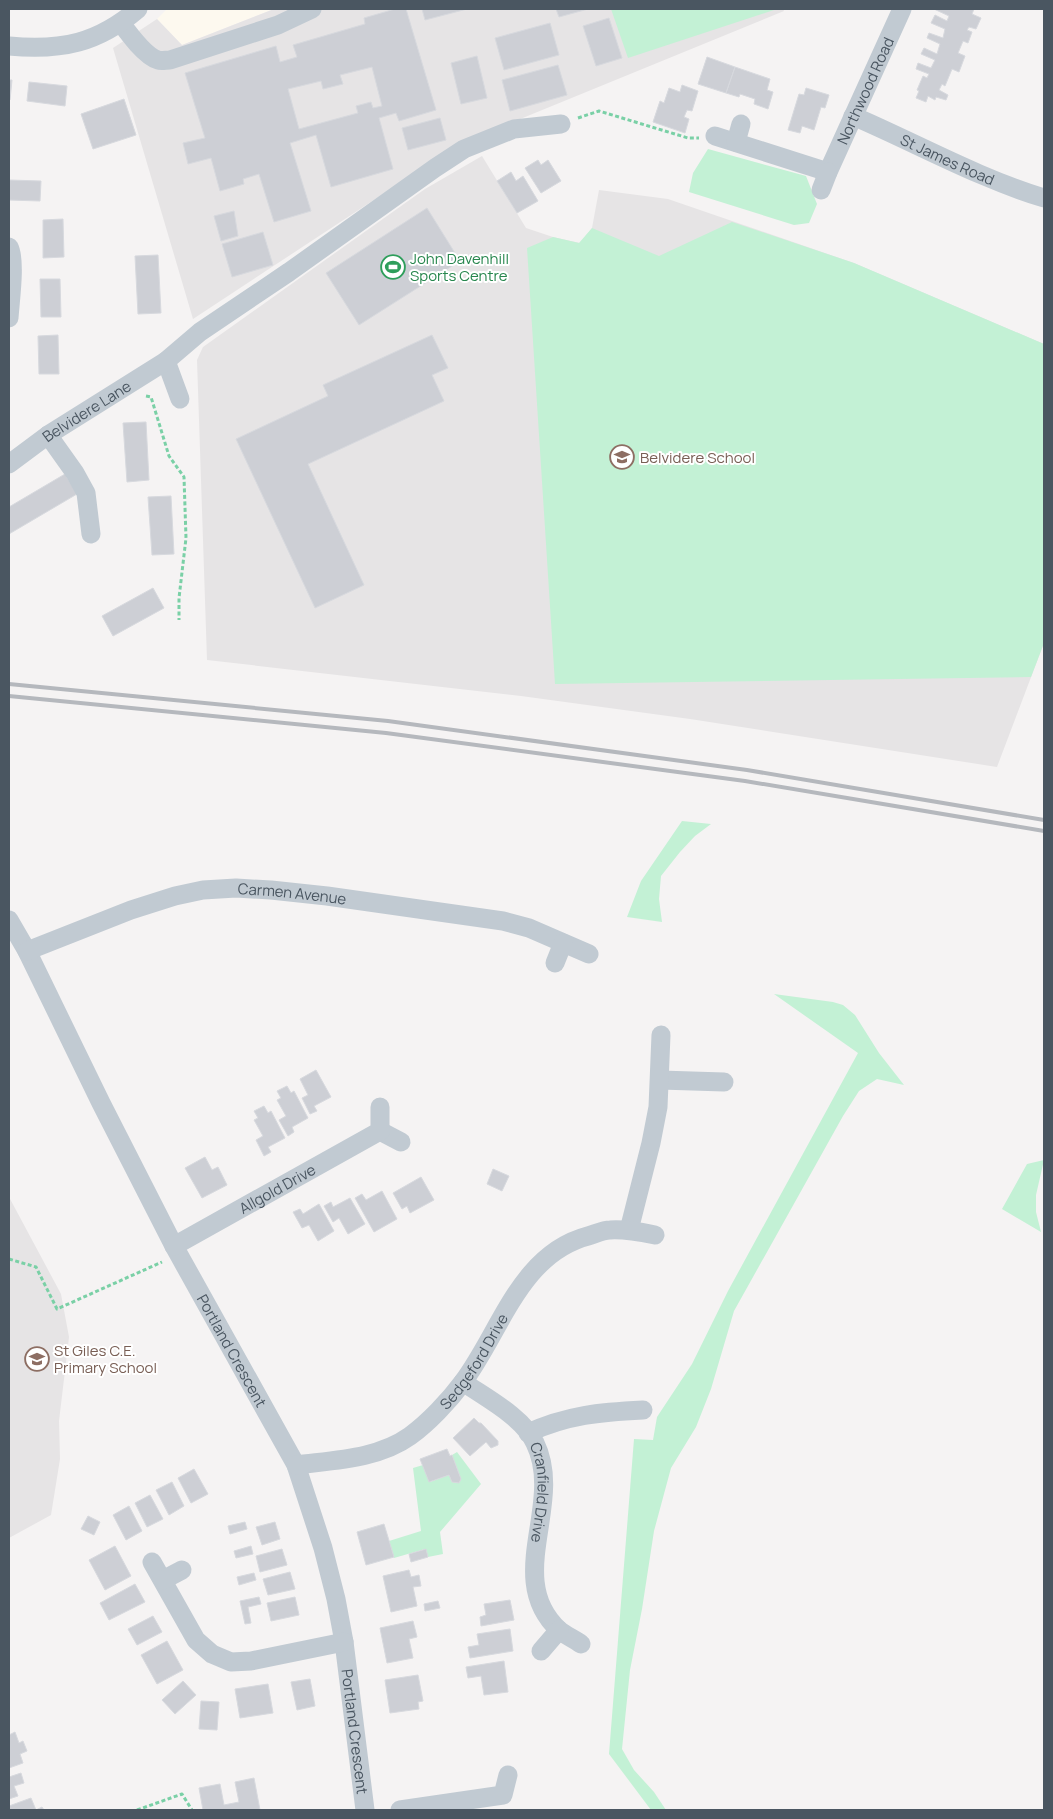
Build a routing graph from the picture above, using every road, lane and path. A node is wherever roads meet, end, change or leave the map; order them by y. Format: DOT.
graph roads {
  1 [pos="138,9"];
  2 [pos="312,9"];
  3 [pos="902,9"];
  4 [pos="121,23"];
  5 [pos="9,46"];
  6 [pos="853,116"];
  7 [pos="561,124"];
  8 [pos="741,124"];
  9 [pos="715,136"];
  10 [pos="736,142"];
  11 [pos="1044,198"];
  12 [pos="9,247"];
  13 [pos="9,318"];
  14 [pos="166,361"];
  15 [pos="131,383"];
  16 [pos="180,399"];
  17 [pos="48,435"];
  18 [pos="9,464"];
  19 [pos="91,534"];
  20 [pos="180,620"];
  21 [pos="9,920"];
  22 [pos="563,943"];
  23 [pos="27,951"];
  24 [pos="589,954"];
  25 [pos="555,963"];
  26 [pos="661,1035"];
  27 [pos="660,1080"];
  28 [pos="724,1082"];
  29 [pos="380,1107"];
  30 [pos="380,1131"];
  31 [pos="401,1142"];
  32 [pos="628,1230"];
  33 [pos="655,1235"];
  34 [pos="176,1250"];
  35 [pos="9,1259"];
  36 [pos="463,1382"];
  37 [pos="643,1410"];
  38 [pos="528,1433"];
  39 [pos="296,1466"];
  40 [pos="152,1562"];
  41 [pos="182,1570"];
  42 [pos="163,1580"];
  43 [pos="559,1630"];
  44 [pos="344,1642"];
  45 [pos="581,1644"];
  46 [pos="541,1651"];
  47 [pos="508,1775"];
  48 [pos="507,1803"];
  49 [pos="137,1810"];
  50 [pos="192,1810"];
  51 [pos="365,1810"];
  52 [pos="400,1810"];
  1 -- 4 [label="street"];
  2 -- 4 [label="street"];
  3 -- 6 [label="street, Northwood Road"];
  4 -- 5 [label="street"];
  6 -- 10 [label="street, Northwood Road"];
  6 -- 11 [label="street, St James Road"];
  7 -- 9 [label="path"];
  7 -- 14 [label="street, Belvidere Lane"];
  8 -- 10 [label="street"];
  9 -- 10 [label="street, Northwood Road"];
  12 -- 13 [label="street"];
  14 -- 15 [label="street, Belvidere Lane"];
  14 -- 16 [label="street"];
  15 -- 17 [label="street, Belvidere Lane"];
  15 -- 20 [label="path"];
  17 -- 18 [label="street, Belvidere Lane"];
  17 -- 19 [label="street"];
  21 -- 23 [label="street, Portland Crescent"];
  22 -- 23 [label="street, Carmen Avenue"];
  22 -- 24 [label="street, Carmen Avenue"];
  22 -- 25 [label="street"];
  23 -- 34 [label="street, Portland Crescent"];
  26 -- 27 [label="street"];
  27 -- 28 [label="street"];
  27 -- 32 [label="street"];
  29 -- 30 [label="street"];
  30 -- 31 [label="street"];
  30 -- 34 [label="street, Allgold Drive"];
  32 -- 33 [label="street, Sedgeford Drive"];
  32 -- 36 [label="street, Sedgeford Drive"];
  34 -- 35 [label="path"];
  34 -- 39 [label="street, Portland Crescent"];
  36 -- 38 [label="street, Cranfield Drive"];
  36 -- 39 [label="street, Sedgeford Drive"];
  37 -- 38 [label="street"];
  38 -- 43 [label="street, Cranfield Drive"];
  39 -- 44 [label="street, Portland Crescent"];
  40 -- 42 [label="street"];
  41 -- 42 [label="street"];
  42 -- 44 [label="street"];
  43 -- 45 [label="street, Cranfield Drive"];
  43 -- 46 [label="street"];
  44 -- 51 [label="street, Portland Crescent"];
  47 -- 48 [label="street"];
  48 -- 52 [label="street"];
  49 -- 50 [label="path"];
}
